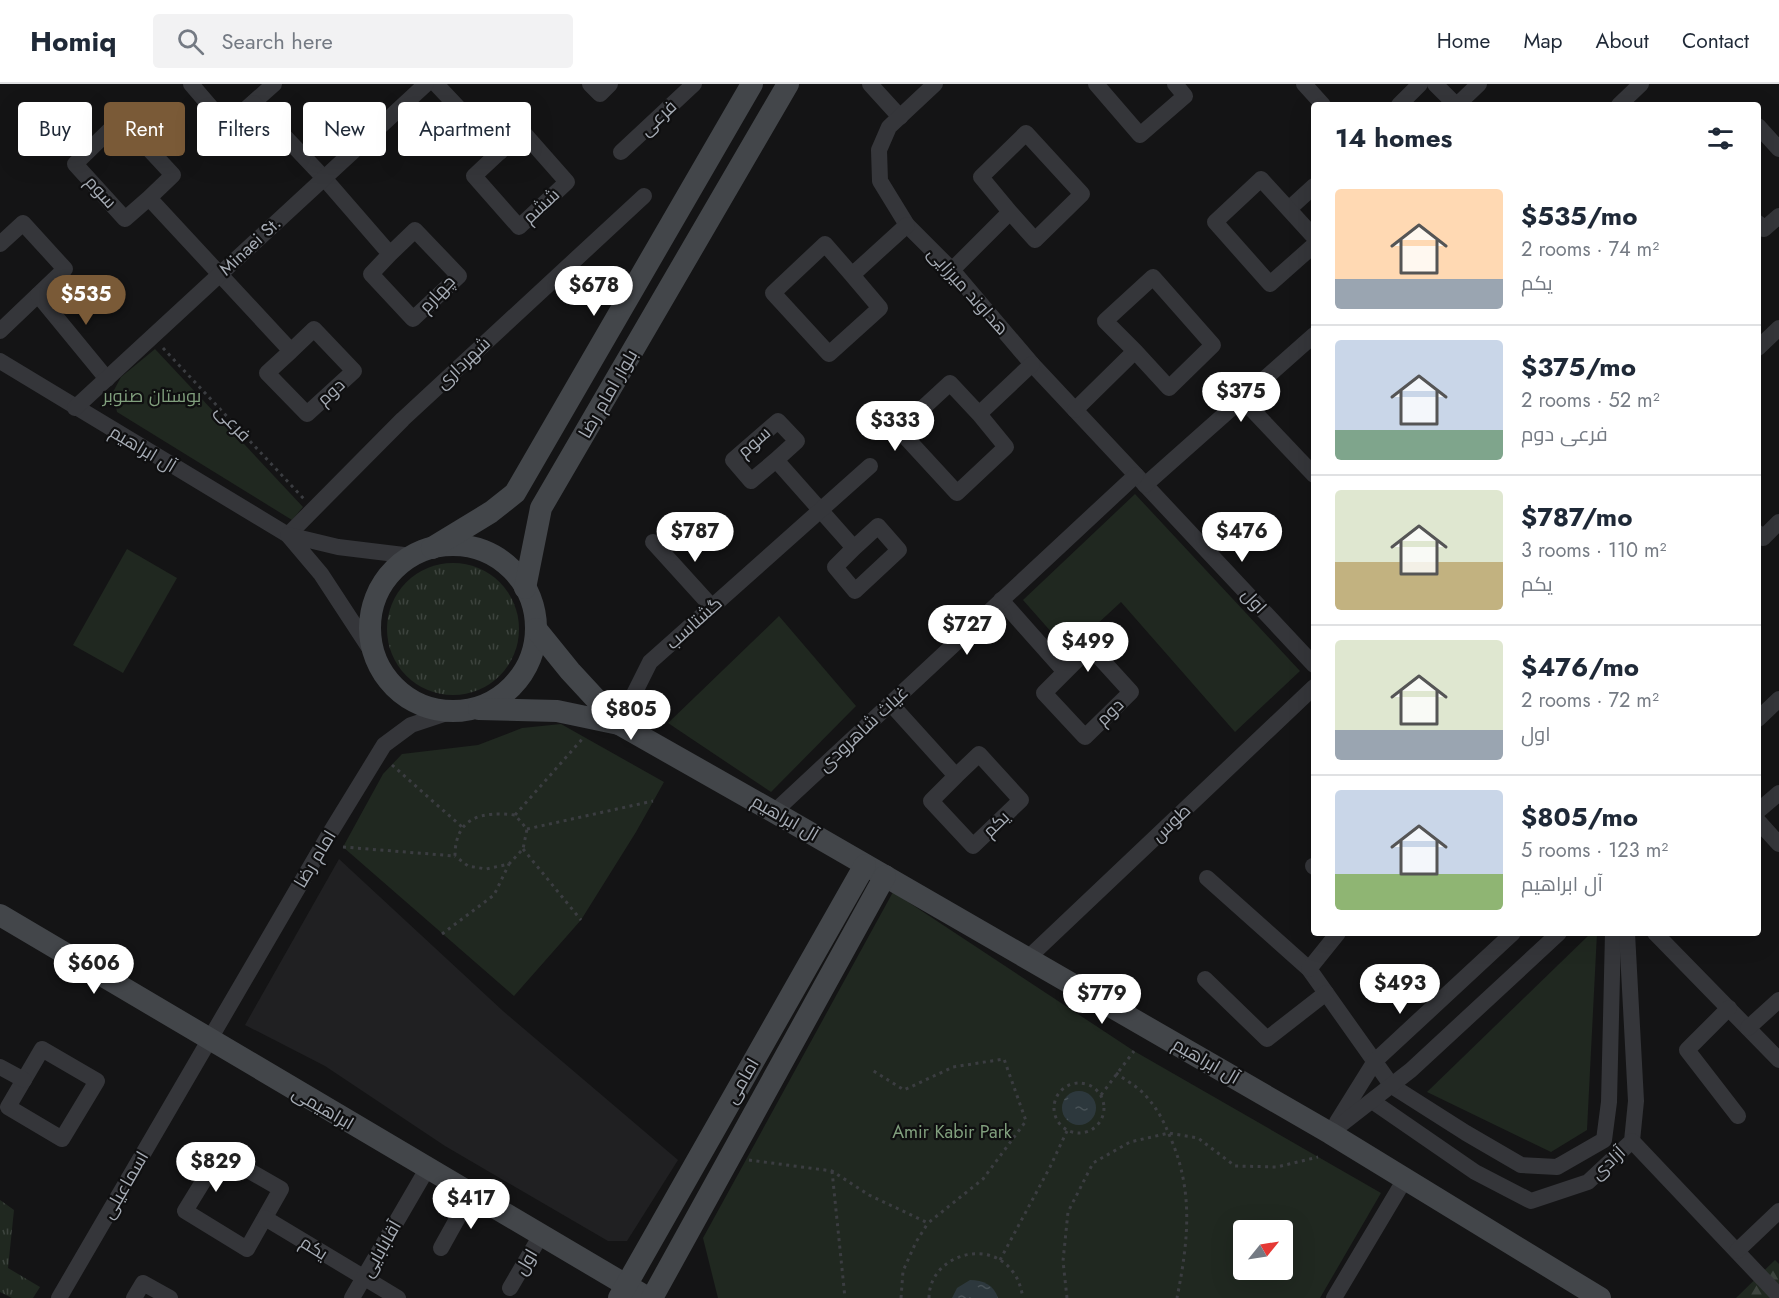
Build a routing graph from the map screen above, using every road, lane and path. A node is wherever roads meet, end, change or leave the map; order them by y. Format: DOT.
graph roads {
  1 [pos="191,84"];
  2 [pos="274,84"];
  3 [pos="426,84"];
  4 [pos="436,84"];
  5 [pos="590,84"];
  6 [pos="610,84"];
  7 [pos="694,84"];
  8 [pos="752,84"];
  9 [pos="788,84"];
  10 [pos="870,84"];
  11 [pos="935,84"];
  12 [pos="1096,84"];
  13 [pos="1174,84"];
  14 [pos="1304,84"];
  15 [pos="1420,84"];
  16 [pos="1435,84"];
  17 [pos="1479,84"];
  18 [pos="1641,84"];
  19 [pos="207,102"];
  20 [pos="254,102"];
  21 [pos="453,102"];
  22 [pos="1320,102"];
  23 [pos="1402,102"];
  24 [pos="1453,102"];
  25 [pos="1459,102"];
  26 [pos="1622,102"];
  27 [pos="900,117"];
  28 [pos="1761,129"];
  29 [pos="291,143"];
  30 [pos="1779,149"];
  31 [pos="500,152"];
  32 [pos="621,152"];
  33 [pos="324,178"];
  34 [pos="1311,189"];
  35 [pos="644,196"];
  36 [pos="149,198"];
  37 [pos="1290,208"];
  38 [pos="1010,212"];
  39 [pos="1779,216"];
  40 [pos="907,225"];
  41 [pos="1761,226"];
  42 [pos="1311,233"];
  43 [pos="0,244"];
  44 [pos="1311,248"];
  45 [pos="390,254"];
  46 [pos="952,270"];
  47 [pos="219,275"];
  48 [pos="852,275"];
  49 [pos="38,295"];
  50 [pos="1779,328"];
  51 [pos="0,331"];
  52 [pos="153,336"];
  53 [pos="1311,338"];
  54 [pos="1761,345"];
  55 [pos="291,351"];
  56 [pos="1135,351"];
  57 [pos="0,362"];
  58 [pos="1032,364"];
  59 [pos="107,379"];
  60 [pos="1242,399"];
  61 [pos="75,408"];
  62 [pos="1075,410"];
  63 [pos="979,414"];
  64 [pos="776,460"];
  65 [pos="870,465"];
  66 [pos="1311,472"];
  67 [pos="1141,480"];
  68 [pos="314,509"];
  69 [pos="821,510"];
  70 [pos="1779,522"];
  71 [pos="288,535"];
  72 [pos="1761,536"];
  73 [pos="653,542"];
  74 [pos="854,548"];
  75 [pos="422,552"];
  76 [pos="525,588"];
  77 [pos="1001,600"];
  78 [pos="712,607"];
  79 [pos="536,629"];
  80 [pos="374,655"];
  81 [pos="1311,663"];
  82 [pos="1065,672"];
  83 [pos="1311,690"];
  84 [pos="1779,699"];
  85 [pos="890,704"];
  86 [pos="464,710"];
  87 [pos="1761,716"];
  88 [pos="619,724"];
  89 [pos="584,737"];
  90 [pos="392,765"];
  91 [pos="957,776"];
  92 [pos="1779,793"];
  93 [pos="653,801"];
  94 [pos="1761,808"];
  95 [pos="774,812"];
  96 [pos="515,815"];
  97 [pos="1761,824"];
  98 [pos="462,827"];
  99 [pos="527,829"];
  100 [pos="1779,844"];
  101 [pos="343,847"];
  102 [pos="523,849"];
  103 [pos="455,856"];
  104 [pos="508,864"];
  105 [pos="865,865"];
  106 [pos="885,876"];
  107 [pos="1207,878"];
  108 [pos="0,916"];
  109 [pos="581,920"];
  110 [pos="442,934"];
  111 [pos="1336,936"];
  112 [pos="1510,936"];
  113 [pos="1556,936"];
  114 [pos="1613,936"];
  115 [pos="1627,936"];
  116 [pos="1659,936"];
  117 [pos="1028,958"];
  118 [pos="1310,969"];
  119 [pos="1206,979"];
  120 [pos="1326,993"];
  121 [pos="1779,1000"];
  122 [pos="1729,1008"];
  123 [pos="1748,1028"];
  124 [pos="209,1040"];
  125 [pos="1134,1051"];
  126 [pos="1779,1060"];
  127 [pos="1375,1061"];
  128 [pos="0,1067"];
  129 [pos="872,1070"];
  130 [pos="1116,1073"];
  131 [pos="24,1080"];
  132 [pos="1392,1086"];
  133 [pos="1101,1095"];
  134 [pos="1372,1101"];
  135 [pos="1738,1116"];
  136 [pos="1067,1131"];
  137 [pos="1169,1133"];
  138 [pos="1330,1133"];
  139 [pos="1632,1141"];
  140 [pos="729,1157"];
  141 [pos="1318,1157"];
  142 [pos="427,1169"];
  143 [pos="832,1171"];
  144 [pos="1405,1179"];
  145 [pos="471,1194"];
  146 [pos="1779,1212"];
  147 [pos="265,1218"];
  148 [pos="928,1223"];
  149 [pos="541,1235"];
  150 [pos="441,1248"];
  151 [pos="1737,1251"];
  152 [pos="1000,1260"];
  153 [pos="363,1278"];
  154 [pos="510,1288"];
  155 [pos="623,1292"];
  156 [pos="1779,1296"];
  157 [pos="59,1298"];
  158 [pos="134,1298"];
  159 [pos="170,1298"];
  160 [pos="352,1298"];
  161 [pos="398,1298"];
  162 [pos="650,1298"];
  163 [pos="845,1298"];
  164 [pos="901,1298"];
  165 [pos="929,1298"];
  166 [pos="1023,1298"];
  167 [pos="1067,1298"];
  168 [pos="1177,1298"];
  169 [pos="1334,1298"];
  170 [pos="1600,1298"];
  1 -- 19 [label="street"];
  2 -- 20 [label="street"];
  3 -- 33 [label="street, Minaei St."];
  4 -- 21 [label="street"];
  5 -- 6 [label="street"];
  7 -- 32 [label="street, فرعی"];
  8 -- 75 [label="main road, بلوار امام رضا"];
  9 -- 76 [label="main road, بلوار امام رضا"];
  10 -- 27 [label="street"];
  11 -- 27 [label="street, هداوند میرزایی"];
  12 -- 13 [label="street"];
  14 -- 22 [label="street"];
  15 -- 23 [label="street"];
  16 -- 24 [label="street"];
  17 -- 25 [label="street"];
  18 -- 26 [label="street"];
  27 -- 40 [label="street, هداوند میرزایی"];
  28 -- 30 [label="street"];
  29 -- 33 [label="street"];
  31 -- 31 [label="street, ششم"];
  33 -- 45 [label="street"];
  33 -- 47 [label="street, Minaei St."];
  34 -- 37 [label="street"];
  35 -- 68 [label="street, شهرداری"];
  36 -- 36 [label="street, سوم"];
  36 -- 47 [label="street"];
  37 -- 42 [label="street"];
  37 -- 44 [label="street"];
  38 -- 38 [label="street"];
  38 -- 46 [label="street"];
  39 -- 41 [label="street"];
  40 -- 46 [label="street, هداوند میرزایی"];
  40 -- 48 [label="street"];
  43 -- 49 [label="street"];
  45 -- 45 [label="street, چهارم"];
  46 -- 58 [label="street, هداوند میرزایی"];
  47 -- 52 [label="street, Minaei St."];
  47 -- 55 [label="street"];
  48 -- 48 [label="street"];
  49 -- 51 [label="street"];
  49 -- 59 [label="street"];
  50 -- 54 [label="street"];
  52 -- 59 [label="street, Minaei St."];
  52 -- 68 [label="path, فرعی"];
  53 -- 60 [label="street, غیاث شاهرودی"];
  55 -- 55 [label="street, دوم"];
  56 -- 56 [label="street"];
  56 -- 62 [label="street"];
  57 -- 61 [label="street, آل ابراهیم"];
  58 -- 62 [label="street, هداوند میرزایی"];
  58 -- 63 [label="street"];
  59 -- 61 [label="street, Minaei St."];
  60 -- 66 [label="street"];
  60 -- 67 [label="street, غیاث شاهرودی"];
  61 -- 71 [label="street, آل ابراهیم"];
  62 -- 67 [label="street, هداوند میرزایی"];
  63 -- 63 [label="street"];
  64 -- 69 [label="street, سوم"];
  65 -- 69 [label="street, گشتاسب"];
  67 -- 77 [label="street, غیاث شاهرودی"];
  67 -- 81 [label="street, اول"];
  68 -- 71 [label="street, شهرداری"];
  69 -- 74 [label="street"];
  69 -- 78 [label="street, گشتاسب"];
  70 -- 72 [label="street"];
  71 -- 75 [label="street"];
  71 -- 80 [label="street"];
  73 -- 78 [label="street"];
  75 -- 76 [label="main road"];
  75 -- 80 [label="main road"];
  76 -- 79 [label="main road"];
  77 -- 82 [label="street"];
  77 -- 85 [label="street, غیاث شاهرودی"];
  78 -- 88 [label="street, گشتاسب"];
  79 -- 86 [label="main road"];
  79 -- 88 [label="main road"];
  80 -- 86 [label="main road"];
  82 -- 82 [label="street, دوم"];
  83 -- 117 [label="street, طوس"];
  84 -- 87 [label="street"];
  85 -- 91 [label="street"];
  85 -- 95 [label="street, غیاث شاهرودی"];
  86 -- 88 [label="main road"];
  86 -- 124 [label="street, امام رضا"];
  88 -- 95 [label="main road, آل ابراهیم"];
  89 -- 96 [label="path"];
  90 -- 98 [label="path"];
  91 -- 91 [label="street, یکم"];
  92 -- 94 [label="street"];
  93 -- 99 [label="path"];
  95 -- 105 [label="main road, آل ابراهیم"];
  96 -- 98 [label="path"];
  96 -- 99 [label="path"];
  97 -- 100 [label="street"];
  98 -- 103 [label="path"];
  99 -- 102 [label="path"];
  101 -- 103 [label="path"];
  102 -- 104 [label="path"];
  102 -- 109 [label="path"];
  103 -- 104 [label="path"];
  104 -- 110 [label="path"];
  105 -- 106 [label="main road, آل ابراهیم"];
  105 -- 155 [label="main road, امامی"];
  106 -- 117 [label="main road, آل ابراهیم"];
  106 -- 140 [label="main road, امامی"];
  107 -- 118 [label="street"];
  108 -- 124 [label="main road, ابراهیمی"];
  111 -- 118 [label="street"];
  112 -- 127 [label="street"];
  113 -- 132 [label="street"];
  114 -- 132 [label="street"];
  115 -- 139 [label="street, آزادی"];
  116 -- 122 [label="street"];
  117 -- 138 [label="main road, آل ابراهیم"];
  118 -- 120 [label="street"];
  119 -- 120 [label="street"];
  120 -- 127 [label="street"];
  121 -- 123 [label="street"];
  122 -- 123 [label="street"];
  122 -- 135 [label="street"];
  123 -- 126 [label="street"];
  124 -- 142 [label="main road, ابراهیمی"];
  124 -- 157 [label="street, اسماعیلی"];
  125 -- 130 [label="path"];
  127 -- 132 [label="street"];
  127 -- 138 [label="street"];
  128 -- 131 [label="street"];
  129 -- 148 [label="path"];
  130 -- 133 [label="path"];
  130 -- 137 [label="path"];
  131 -- 131 [label="street"];
  132 -- 134 [label="street"];
  133 -- 136 [label="path"];
  133 -- 136 [label="path"];
  134 -- 138 [label="street"];
  134 -- 139 [label="street, آزادی"];
  136 -- 152 [label="path"];
  137 -- 141 [label="path"];
  137 -- 167 [label="path"];
  137 -- 168 [label="path"];
  138 -- 144 [label="main road, آل ابراهیم"];
  139 -- 151 [label="street"];
  140 -- 143 [label="path"];
  140 -- 162 [label="main road, امامی"];
  142 -- 145 [label="main road, ابراهیمی"];
  142 -- 153 [label="street, آقابابایی"];
  143 -- 148 [label="path"];
  143 -- 163 [label="path"];
  144 -- 169 [label="street"];
  144 -- 170 [label="main road, آل ابراهیم"];
  145 -- 149 [label="main road, ابراهیمی"];
  145 -- 150 [label="street"];
  146 -- 151 [label="street"];
  147 -- 147 [label="street"];
  147 -- 153 [label="street, یکم"];
  148 -- 164 [label="path"];
  149 -- 154 [label="street, اول"];
  149 -- 155 [label="main road, ابراهیمی"];
  151 -- 156 [label="street"];
  152 -- 165 [label="path"];
  152 -- 166 [label="path"];
  153 -- 160 [label="street, آقابابایی"];
  153 -- 161 [label="street, یکم"];
  155 -- 162 [label="main road, ابراهیمی"];
  158 -- 159 [label="street"];
}
